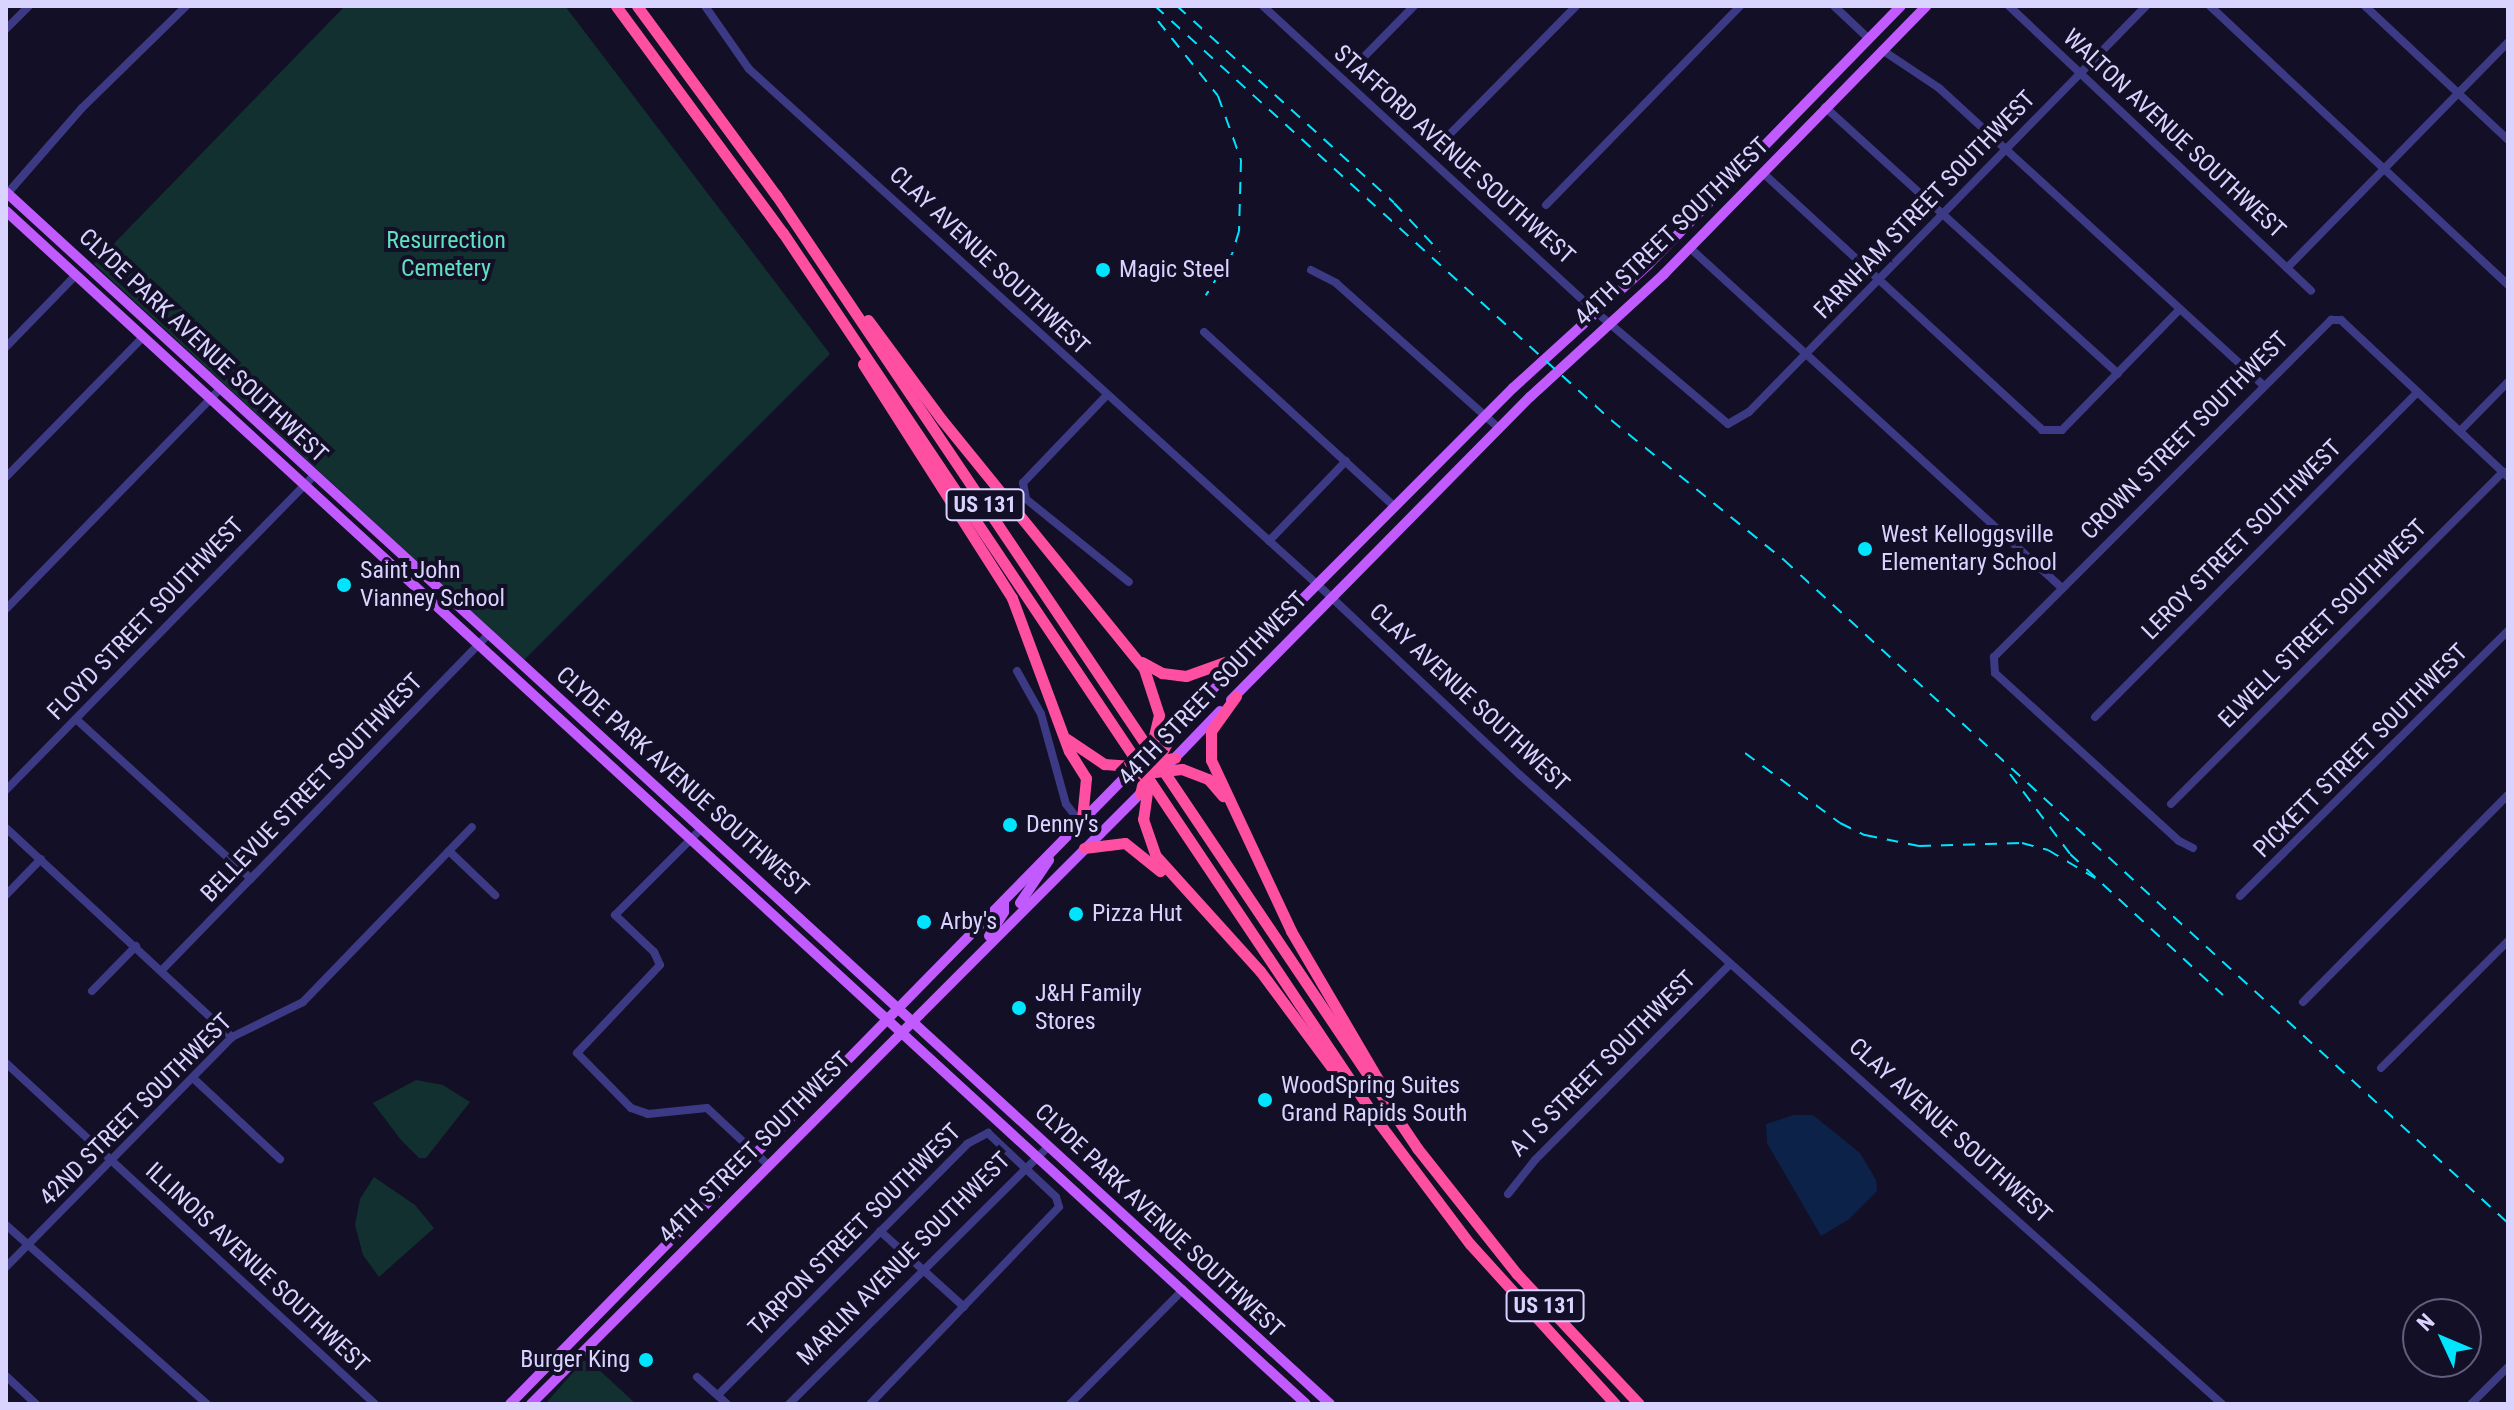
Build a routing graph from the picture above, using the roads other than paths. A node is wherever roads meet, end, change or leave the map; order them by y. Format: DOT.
graph roads {
  1 [pos="29,6"];
  2 [pos="186,6"];
  3 [pos="616,6"];
  4 [pos="637,6"];
  5 [pos="705,6"];
  6 [pos="1263,6"];
  7 [pos="1414,6"];
  8 [pos="1576,6"];
  9 [pos="1740,6"];
  10 [pos="1834,6"];
  11 [pos="1901,6"];
  12 [pos="1926,6"];
  13 [pos="2009,6"];
  14 [pos="2146,6"];
  15 [pos="2210,6"];
  16 [pos="2365,6"];
  17 [pos="6,29"];
  18 [pos="1869,39"];
  19 [pos="2508,42"];
  20 [pos="1882,50"];
  21 [pos="1354,67"];
  22 [pos="2081,74"];
  23 [pos="2459,93"];
  24 [pos="1804,105"];
  25 [pos="1825,107"];
  26 [pos="1444,140"];
  27 [pos="2508,140"];
  28 [pos="1788,146"];
  29 [pos="2006,151"];
  30 [pos="2381,168"];
  31 [pos="1763,173"];
  32 [pos="6,193"];
  33 [pos="1546,205"];
  34 [pos="6,211"];
  35 [pos="1941,215"];
  36 [pos="1690,248"];
  37 [pos="814,251"];
  38 [pos="2287,268"];
  39 [pos="1311,270"];
  40 [pos="76,275"];
  41 [pos="1878,280"];
  42 [pos="2508,285"];
  43 [pos="2311,291"];
  44 [pos="2180,309"];
  45 [pos="836,312"];
  46 [pos="1596,312"];
  47 [pos="1609,324"];
  48 [pos="1204,332"];
  49 [pos="143,337"];
  50 [pos="6,347"];
  51 [pos="1805,355"];
  52 [pos="2118,374"];
  53 [pos="2508,382"];
  54 [pos="2264,386"];
  55 [pos="221,388"];
  56 [pos="2418,392"];
  57 [pos="1106,396"];
  58 [pos="210,399"];
  59 [pos="1485,416"];
  60 [pos="1728,424"];
  61 [pos="1499,428"];
  62 [pos="2460,431"];
  63 [pos="1346,461"];
  64 [pos="314,475"];
  65 [pos="2505,475"];
  66 [pos="6,477"];
  67 [pos="304,485"];
  68 [pos="1395,507"];
  69 [pos="1269,541"];
  70 [pos="1129,582"];
  71 [pos="1319,585"];
  72 [pos="2062,588"];
  73 [pos="1331,597"];
  74 [pos="6,609"];
  75 [pos="2508,631"];
  76 [pos="489,634"];
  77 [pos="480,644"];
  78 [pos="1126,646"];
  79 [pos="1250,653"];
  80 [pos="1017,671"];
  81 [pos="1236,696"];
  82 [pos="2095,717"];
  83 [pos="76,719"];
  84 [pos="1175,728"];
  85 [pos="1066,739"];
  86 [pos="1160,741"];
  87 [pos="1148,766"];
  88 [pos="6,790"];
  89 [pos="1144,794"];
  90 [pos="2508,795"];
  91 [pos="2171,804"];
  92 [pos="1081,820"];
  93 [pos="1240,824"];
  94 [pos="472,827"];
  95 [pos="6,828"];
  96 [pos="702,828"];
  97 [pos="692,839"];
  98 [pos="1084,848"];
  99 [pos="2193,848"];
  100 [pos="449,851"];
  101 [pos="1051,851"];
  102 [pos="41,859"];
  103 [pos="251,879"];
  104 [pos="6,895"];
  105 [pos="495,895"];
  106 [pos="2240,896"];
  107 [pos="1192,899"];
  108 [pos="1004,901"];
  109 [pos="1017,913"];
  110 [pos="2508,941"];
  111 [pos="136,946"];
  112 [pos="985,946"];
  113 [pos="1730,964"];
  114 [pos="162,970"];
  115 [pos="92,991"];
  116 [pos="2303,1002"];
  117 [pos="899,1008"];
  118 [pos="888,1019"];
  119 [pos="911,1019"];
  120 [pos="900,1030"];
  121 [pos="232,1037"];
  122 [pos="6,1063"];
  123 [pos="2381,1068"];
  124 [pos="193,1078"];
  125 [pos="1049,1146"];
  126 [pos="1417,1148"];
  127 [pos="759,1153"];
  128 [pos="1035,1154"];
  129 [pos="280,1159"];
  130 [pos="111,1161"];
  131 [pos="767,1164"];
  132 [pos="1024,1166"];
  133 [pos="1508,1194"];
  134 [pos="1436,1201"];
  135 [pos="6,1225"];
  136 [pos="880,1231"];
  137 [pos="29,1243"];
  138 [pos="6,1267"];
  139 [pos="922,1269"];
  140 [pos="1183,1290"];
  141 [pos="964,1307"];
  142 [pos="1259,1361"];
  143 [pos="2508,1367"];
  144 [pos="1295,1372"];
  145 [pos="6,1376"];
  146 [pos="697,1377"];
  147 [pos="718,1395"];
  148 [pos="36,1404"];
  149 [pos="207,1404"];
  150 [pos="375,1404"];
  151 [pos="510,1404"];
  152 [pos="531,1404"];
  153 [pos="727,1404"];
  154 [pos="789,1404"];
  155 [pos="870,1404"];
  156 [pos="1070,1404"];
  157 [pos="1306,1404"];
  158 [pos="1330,1404"];
  159 [pos="1615,1404"];
  160 [pos="1639,1404"];
  161 [pos="2222,1404"];
  162 [pos="2471,1404"];
  1 -- 17 [label="street"];
  2 -- 32 [label="street"];
  3 -- 45 [label="highway, US 131"];
  4 -- 37 [label="highway, US 131"];
  5 -- 57 [label="street, CLAY AVENUE SOUTHWEST"];
  6 -- 46 [label="street, STAFFORD AVENUE SOUTHWEST"];
  7 -- 21 [label="street"];
  8 -- 26 [label="street"];
  9 -- 33 [label="street"];
  10 -- 18 [label="street"];
  11 -- 18 [label="main road, 44TH STREET SOUTHWEST"];
  12 -- 20 [label="main road, 44TH STREET SOUTHWEST"];
  13 -- 22 [label="street, WALTON AVENUE SOUTHWEST"];
  14 -- 22 [label="street, FARNHAM STREET SOUTHWEST"];
  15 -- 30 [label="street"];
  16 -- 23 [label="street"];
  18 -- 24 [label="main road, 44TH STREET SOUTHWEST"];
  19 -- 23 [label="street"];
  20 -- 25 [label="main road, 44TH STREET SOUTHWEST"];
  20 -- 29 [label="street"];
  22 -- 29 [label="street, FARNHAM STREET SOUTHWEST"];
  22 -- 38 [label="street, WALTON AVENUE SOUTHWEST"];
  23 -- 27 [label="street"];
  23 -- 30 [label="street"];
  24 -- 28 [label="main road"];
  24 -- 46 [label="main road, 44TH STREET SOUTHWEST"];
  25 -- 28 [label="main road, 44TH STREET SOUTHWEST"];
  25 -- 35 [label="street"];
  28 -- 31 [label="main road, 44TH STREET SOUTHWEST"];
  29 -- 35 [label="street, FARNHAM STREET SOUTHWEST"];
  29 -- 44 [label="street"];
  30 -- 38 [label="street"];
  30 -- 42 [label="street"];
  31 -- 36 [label="main road, 44TH STREET SOUTHWEST"];
  31 -- 41 [label="street"];
  32 -- 55 [label="main road, CLYDE PARK AVENUE SOUTHWEST"];
  34 -- 40 [label="main road, CLYDE PARK AVENUE SOUTHWEST"];
  35 -- 41 [label="street, FARNHAM STREET SOUTHWEST"];
  35 -- 52 [label="street"];
  36 -- 47 [label="main road, 44TH STREET SOUTHWEST"];
  36 -- 51 [label="street"];
  37 -- 78 [label="highway"];
  37 -- 126 [label="highway, US 131"];
  38 -- 43 [label="street, WALTON AVENUE SOUTHWEST"];
  39 -- 59 [label="street"];
  40 -- 49 [label="main road, CLYDE PARK AVENUE SOUTHWEST"];
  40 -- 50 [label="street"];
  41 -- 51 [label="street, FARNHAM STREET SOUTHWEST"];
  41 -- 52 [label="street"];
  44 -- 52 [label="street"];
  44 -- 54 [label="street"];
  45 -- 85 [label="highway"];
  45 -- 134 [label="highway, US 131"];
  46 -- 47 [label="street, STAFFORD AVENUE SOUTHWEST"];
  46 -- 59 [label="main road, 44TH STREET SOUTHWEST"];
  47 -- 60 [label="street, STAFFORD AVENUE SOUTHWEST"];
  47 -- 61 [label="main road, 44TH STREET SOUTHWEST"];
  48 -- 63 [label="street"];
  49 -- 58 [label="main road, CLYDE PARK AVENUE SOUTHWEST"];
  49 -- 66 [label="street"];
  51 -- 60 [label="street, FARNHAM STREET SOUTHWEST"];
  51 -- 72 [label="street"];
  53 -- 62 [label="street"];
  54 -- 56 [label="street, CROWN STREET SOUTHWEST"];
  54 -- 72 [label="street, CROWN STREET SOUTHWEST"];
  55 -- 58 [label="street"];
  55 -- 64 [label="main road, CLYDE PARK AVENUE SOUTHWEST"];
  56 -- 62 [label="street"];
  56 -- 82 [label="street, LEROY STREET SOUTHWEST"];
  57 -- 69 [label="street, CLAY AVENUE SOUTHWEST"];
  57 -- 70 [label="street"];
  58 -- 67 [label="main road, CLYDE PARK AVENUE SOUTHWEST"];
  58 -- 74 [label="street"];
  59 -- 61 [label="street"];
  59 -- 68 [label="main road, 44TH STREET SOUTHWEST"];
  61 -- 73 [label="main road, 44TH STREET SOUTHWEST"];
  62 -- 65 [label="street"];
  63 -- 68 [label="street"];
  63 -- 69 [label="street"];
  64 -- 67 [label="street, FLOYD STREET SOUTHWEST"];
  64 -- 76 [label="main road, CLYDE PARK AVENUE SOUTHWEST"];
  65 -- 91 [label="street, ELWELL STREET SOUTHWEST"];
  67 -- 77 [label="main road, CLYDE PARK AVENUE SOUTHWEST"];
  67 -- 83 [label="street, FLOYD STREET SOUTHWEST"];
  68 -- 71 [label="main road, 44TH STREET SOUTHWEST"];
  69 -- 71 [label="street, CLAY AVENUE SOUTHWEST"];
  71 -- 73 [label="street, CLAY AVENUE SOUTHWEST"];
  71 -- 79 [label="main road, 44TH STREET SOUTHWEST"];
  72 -- 99 [label="street, CROWN STREET SOUTHWEST"];
  73 -- 81 [label="main road, 44TH STREET SOUTHWEST"];
  73 -- 113 [label="street, CLAY AVENUE SOUTHWEST"];
  75 -- 106 [label="street, PICKETT STREET SOUTHWEST"];
  76 -- 77 [label="street, BELLEVUE STREET SOUTHWEST"];
  76 -- 96 [label="main road, CLYDE PARK AVENUE SOUTHWEST"];
  77 -- 97 [label="main road, CLYDE PARK AVENUE SOUTHWEST"];
  77 -- 103 [label="street, BELLEVUE STREET SOUTHWEST"];
  78 -- 79 [label="highway"];
  78 -- 86 [label="highway"];
  79 -- 84 [label="main road, 44TH STREET SOUTHWEST"];
  80 -- 92 [label="street"];
  81 -- 87 [label="main road, 44TH STREET SOUTHWEST"];
  81 -- 93 [label="highway"];
  83 -- 88 [label="street, FLOYD STREET SOUTHWEST"];
  83 -- 103 [label="street"];
  84 -- 86 [label="highway"];
  85 -- 87 [label="highway"];
  85 -- 92 [label="highway"];
  86 -- 87 [label="highway"];
  87 -- 89 [label="highway"];
  87 -- 89 [label="main road, 44TH STREET SOUTHWEST"];
  87 -- 92 [label="main road, 44TH STREET SOUTHWEST"];
  87 -- 93 [label="highway"];
  89 -- 98 [label="main road, 44TH STREET SOUTHWEST"];
  89 -- 107 [label="highway"];
  90 -- 116 [label="street"];
  92 -- 101 [label="main road, 44TH STREET SOUTHWEST"];
  93 -- 126 [label="highway"];
  94 -- 100 [label="street, 42ND STREET SOUTHWEST"];
  95 -- 102 [label="street"];
  96 -- 97 [label="street"];
  96 -- 117 [label="main road, CLYDE PARK AVENUE SOUTHWEST"];
  97 -- 118 [label="main road, CLYDE PARK AVENUE SOUTHWEST"];
  97 -- 127 [label="street"];
  98 -- 107 [label="highway"];
  98 -- 109 [label="main road, 44TH STREET SOUTHWEST"];
  100 -- 105 [label="street"];
  100 -- 121 [label="street, 42ND STREET SOUTHWEST"];
  101 -- 108 [label="main road, 44TH STREET SOUTHWEST"];
  101 -- 109 [label="main road"];
  102 -- 104 [label="street"];
  102 -- 111 [label="street"];
  103 -- 114 [label="street, BELLEVUE STREET SOUTHWEST"];
  107 -- 134 [label="highway"];
  108 -- 112 [label="main road"];
  108 -- 117 [label="main road, 44TH STREET SOUTHWEST"];
  109 -- 112 [label="main road, 44TH STREET SOUTHWEST"];
  110 -- 123 [label="street"];
  111 -- 114 [label="street"];
  111 -- 115 [label="street"];
  112 -- 119 [label="main road, 44TH STREET SOUTHWEST"];
  113 -- 133 [label="street, A I S STREET SOUTHWEST"];
  113 -- 161 [label="street, CLAY AVENUE SOUTHWEST"];
  114 -- 121 [label="street"];
  117 -- 118 [label="main road, 44TH STREET SOUTHWEST"];
  117 -- 119 [label="main road, CLYDE PARK AVENUE SOUTHWEST"];
  118 -- 120 [label="main road, CLYDE PARK AVENUE SOUTHWEST"];
  118 -- 127 [label="main road, 44TH STREET SOUTHWEST"];
  119 -- 120 [label="main road, 44TH STREET SOUTHWEST"];
  119 -- 125 [label="main road, CLYDE PARK AVENUE SOUTHWEST"];
  120 -- 128 [label="main road, CLYDE PARK AVENUE SOUTHWEST"];
  120 -- 131 [label="main road, 44TH STREET SOUTHWEST"];
  121 -- 124 [label="street, 42ND STREET SOUTHWEST"];
  122 -- 130 [label="street, ILLINOIS AVENUE SOUTHWEST"];
  124 -- 129 [label="street"];
  124 -- 130 [label="street, 42ND STREET SOUTHWEST"];
  125 -- 128 [label="street, MARLIN AVENUE SOUTHWEST"];
  125 -- 144 [label="main road, CLYDE PARK AVENUE SOUTHWEST"];
  126 -- 160 [label="highway, US 131"];
  127 -- 131 [label="street"];
  127 -- 151 [label="main road, 44TH STREET SOUTHWEST"];
  128 -- 132 [label="street, MARLIN AVENUE SOUTHWEST"];
  128 -- 140 [label="main road, CLYDE PARK AVENUE SOUTHWEST"];
  130 -- 137 [label="street, 42ND STREET SOUTHWEST"];
  130 -- 150 [label="street, ILLINOIS AVENUE SOUTHWEST"];
  131 -- 152 [label="main road, 44TH STREET SOUTHWEST"];
  132 -- 136 [label="street, TARPON STREET SOUTHWEST"];
  132 -- 139 [label="street, MARLIN AVENUE SOUTHWEST"];
  132 -- 141 [label="street"];
  134 -- 159 [label="highway, US 131"];
  135 -- 137 [label="street"];
  136 -- 139 [label="street"];
  136 -- 147 [label="street, TARPON STREET SOUTHWEST"];
  137 -- 138 [label="street, 42ND STREET SOUTHWEST"];
  137 -- 149 [label="street"];
  139 -- 141 [label="street"];
  139 -- 154 [label="street, MARLIN AVENUE SOUTHWEST"];
  140 -- 142 [label="main road, CLYDE PARK AVENUE SOUTHWEST"];
  140 -- 156 [label="street"];
  141 -- 155 [label="street"];
  142 -- 144 [label="main road"];
  142 -- 157 [label="main road, CLYDE PARK AVENUE SOUTHWEST"];
  143 -- 162 [label="street"];
  144 -- 158 [label="main road, CLYDE PARK AVENUE SOUTHWEST"];
  145 -- 148 [label="street"];
  146 -- 147 [label="street"];
  147 -- 153 [label="street"];
}
